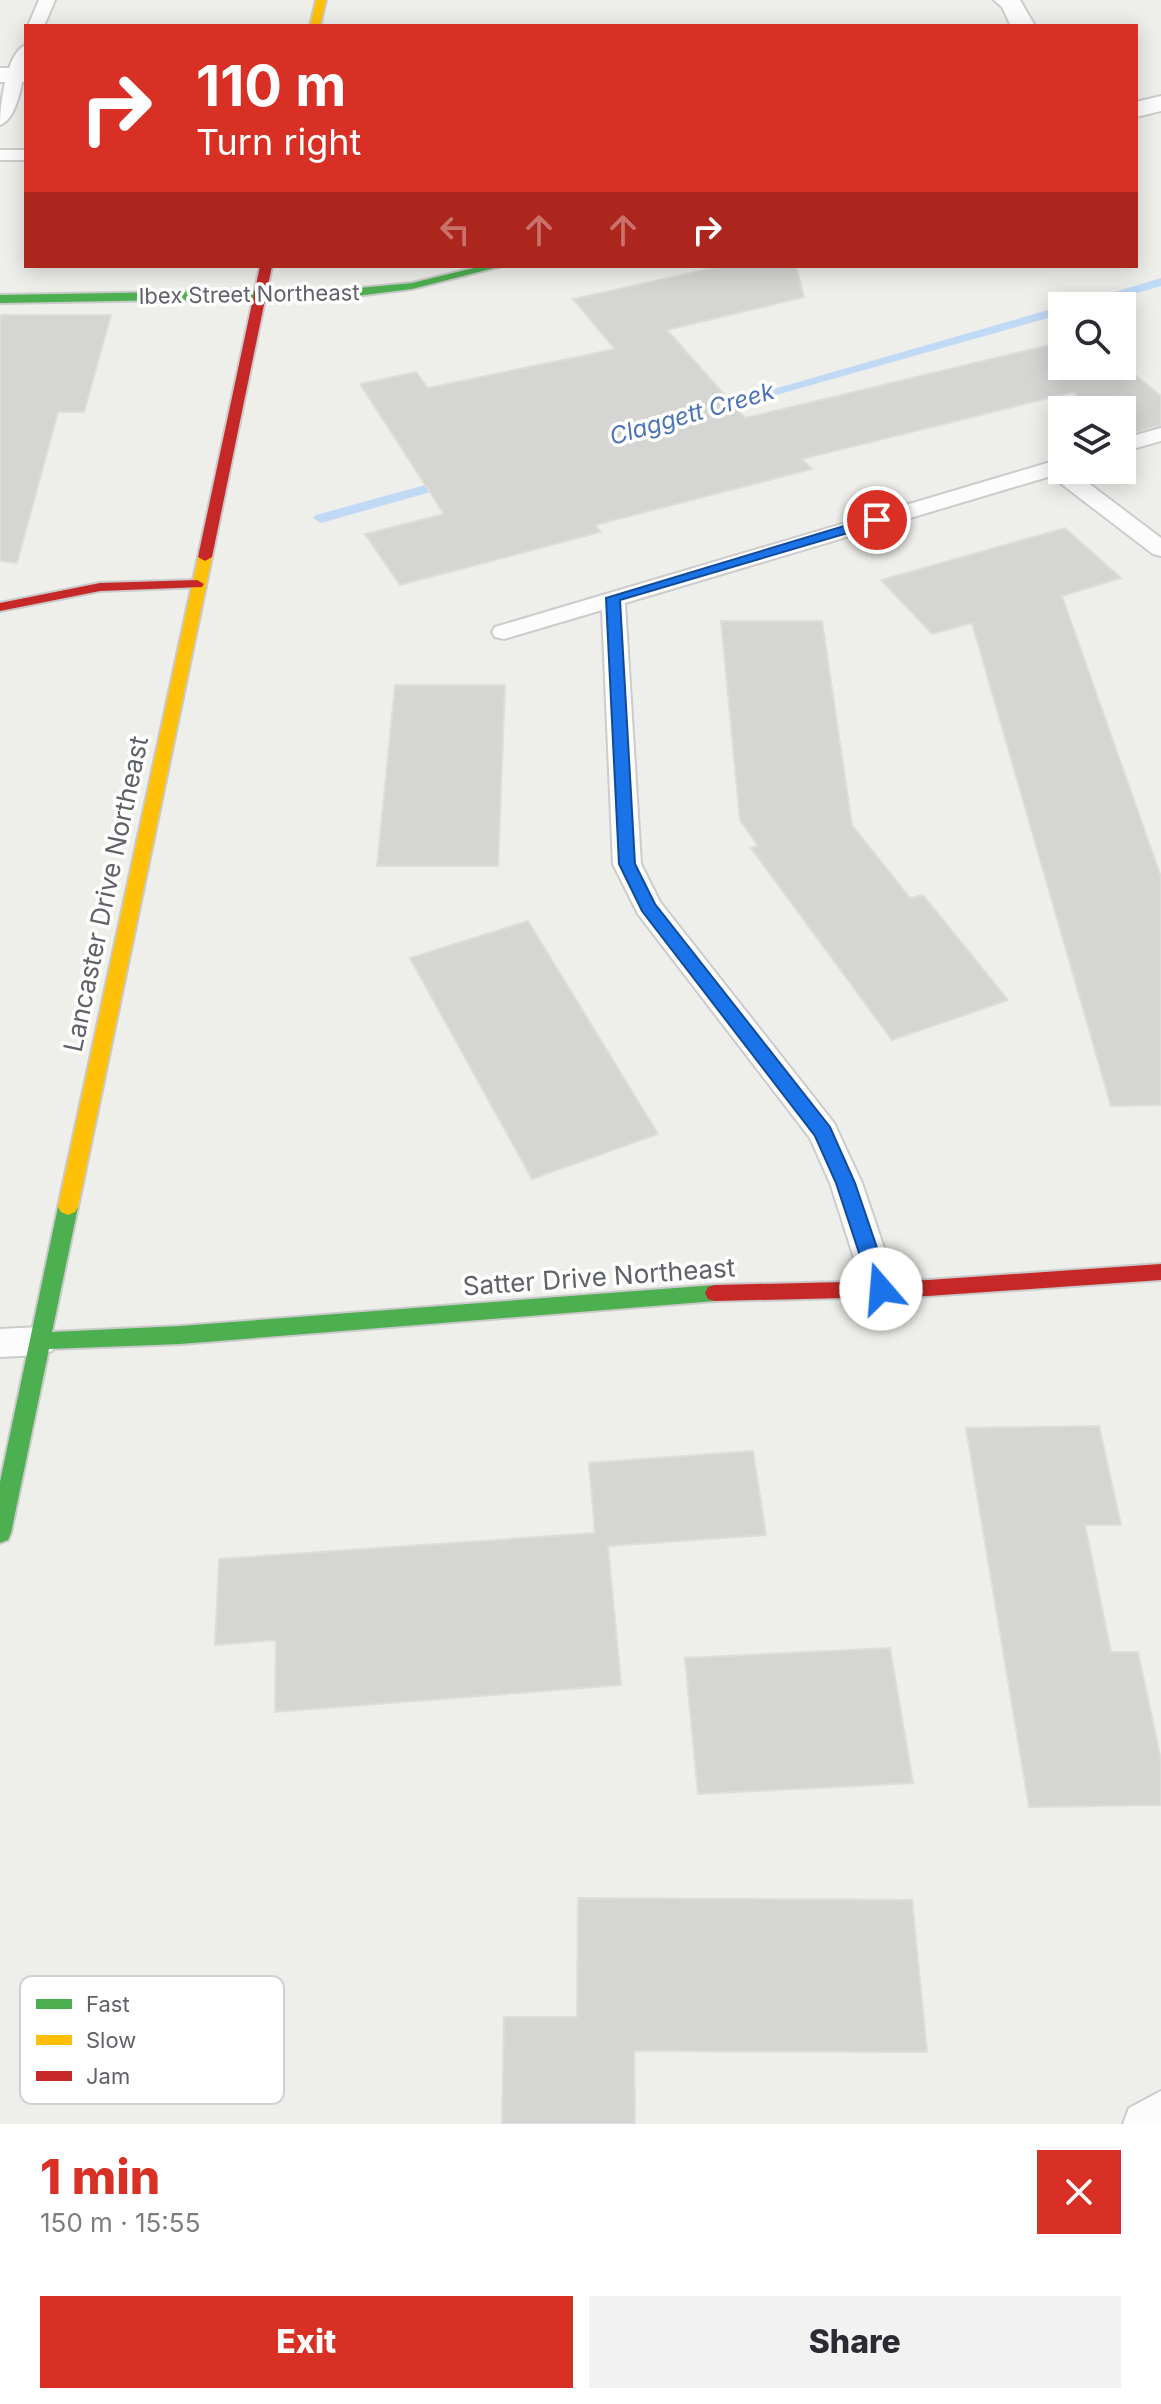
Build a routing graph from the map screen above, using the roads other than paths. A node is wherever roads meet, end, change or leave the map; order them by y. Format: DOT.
graph roads {
  1 [pos="47,0"];
  2 [pos="321,0"];
  3 [pos="1005,0"];
  4 [pos="37,24"];
  5 [pos="315,24"];
  6 [pos="1022,24"];
  7 [pos="24,54"];
  8 [pos="14,75"];
  9 [pos="1161,103"];
  10 [pos="1138,109"];
  11 [pos="0,120"];
  12 [pos="0,155"];
  13 [pos="24,155"];
  14 [pos="266,268"];
  15 [pos="487,268"];
  16 [pos="260,296"];
  17 [pos="0,299"];
  18 [pos="1161,434"];
  19 [pos="1136,442"];
  20 [pos="1048,470"];
  21 [pos="1079,484"];
  22 [pos="1161,549"];
  23 [pos="197,584"];
  24 [pos="613,598"];
  25 [pos="0,607"];
  26 [pos="504,632"];
  27 [pos="1161,1272"];
  28 [pos="881,1289"];
  29 [pos="40,1341"];
  30 [pos="0,1343"];
  31 [pos="0,1533"];
  32 [pos="1161,2113"];
  33 [pos="1145,2124"];
  1 -- 4 [label="lane"];
  2 -- 5 [label="main road"];
  3 -- 6 [label="street"];
  7 -- 8 [label="lane"];
  8 -- 11 [label="lane"];
  9 -- 10 [label="street"];
  12 -- 13 [label="lane"];
  14 -- 16 [label="main road, Lancaster Drive Northeast"];
  15 -- 16 [label="main road, Ibex Street Northeast"];
  16 -- 17 [label="main road, Ibex Street Northeast"];
  16 -- 23 [label="main road, Lancaster Drive Northeast"];
  18 -- 19 [label="lane"];
  20 -- 24 [label="lane"];
  21 -- 22 [label="lane"];
  23 -- 25 [label="main road"];
  23 -- 29 [label="main road, Lancaster Drive Northeast"];
  24 -- 26 [label="lane"];
  24 -- 28 [label="lane"];
  27 -- 28 [label="main road, Satter Drive Northeast"];
  28 -- 29 [label="main road, Satter Drive Northeast"];
  29 -- 30 [label="lane"];
  29 -- 31 [label="main road, Lancaster Drive Northeast"];
  32 -- 33 [label="lane"];
}
